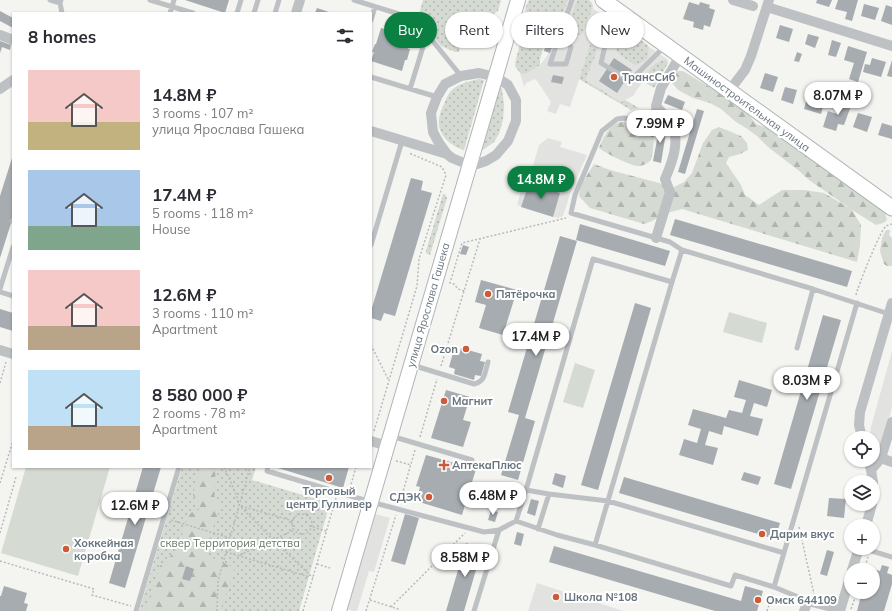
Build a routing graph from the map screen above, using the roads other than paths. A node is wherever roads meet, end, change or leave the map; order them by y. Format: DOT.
graph roads {
  1 [pos="50,0"];
  2 [pos="150,0"];
  3 [pos="174,0"];
  4 [pos="241,0"];
  5 [pos="258,0"];
  6 [pos="279,0"];
  7 [pos="300,0"];
  8 [pos="354,0"];
  9 [pos="518,0"];
  10 [pos="572,0"];
  11 [pos="733,0"];
  12 [pos="61,2"];
  13 [pos="768,3"];
  14 [pos="608,4"];
  15 [pos="753,6"];
  16 [pos="172,7"];
  17 [pos="375,7"];
  18 [pos="62,12"];
  19 [pos="170,12"];
  20 [pos="189,12"];
  21 [pos="237,12"];
  22 [pos="254,12"];
  23 [pos="275,12"];
  24 [pos="296,12"];
  25 [pos="392,12"];
  26 [pos="568,12"];
  27 [pos="372,17"];
  28 [pos="0,34"];
  29 [pos="560,34"];
  30 [pos="12,40"];
  31 [pos="437,46"];
  32 [pos="666,46"];
  33 [pos="892,46"];
  34 [pos="423,48"];
  35 [pos="680,56"];
  36 [pos="461,76"];
  37 [pos="372,77"];
  38 [pos="496,77"];
  39 [pos="12,81"];
  40 [pos="0,89"];
  41 [pos="410,89"];
  42 [pos="729,92"];
  43 [pos="437,97"];
  44 [pos="656,106"];
  45 [pos="372,131"];
  46 [pos="401,145"];
  47 [pos="447,154"];
  48 [pos="469,165"];
  49 [pos="892,208"];
  50 [pos="656,238"];
  51 [pos="372,242"];
  52 [pos="12,250"];
  53 [pos="682,250"];
  54 [pos="672,282"];
  55 [pos="813,289"];
  56 [pos="0,291"];
  57 [pos="12,296"];
  58 [pos="892,302"];
  59 [pos="857,303"];
  60 [pos="890,314"];
  61 [pos="797,348"];
  62 [pos="488,362"];
  63 [pos="411,365"];
  64 [pos="892,422"];
  65 [pos="860,431"];
  66 [pos="372,438"];
  67 [pos="389,441"];
  68 [pos="881,458"];
  69 [pos="472,460"];
  70 [pos="892,462"];
  71 [pos="870,467"];
  72 [pos="179,468"];
  73 [pos="268,468"];
  74 [pos="871,470"];
  75 [pos="872,475"];
  76 [pos="526,490"];
  77 [pos="549,494"];
  78 [pos="608,501"];
  79 [pos="371,502"];
  80 [pos="516,521"];
  81 [pos="538,529"];
  82 [pos="499,530"];
  83 [pos="595,545"];
  84 [pos="784,553"];
  85 [pos="880,554"];
  86 [pos="892,557"];
  87 [pos="774,587"];
  88 [pos="845,599"];
  89 [pos="812,602"];
  90 [pos="137,610"];
  91 [pos="843,610"];
  92 [pos="339,611"];
  93 [pos="474,611"];
  94 [pos="804,611"];
  1 -- 12 [label="lane"];
  2 -- 16 [label="lane"];
  3 -- 16 [label="lane"];
  4 -- 21 [label="lane"];
  5 -- 22 [label="lane"];
  6 -- 23 [label="lane"];
  7 -- 24 [label="street"];
  8 -- 17 [label="lane"];
  9 -- 38 [label="main road, улица Ярослава Гашека"];
  10 -- 26 [label="lane"];
  11 -- 15 [label="street"];
  12 -- 18 [label="lane"];
  13 -- 33 [label="street"];
  13 -- 42 [label="street"];
  14 -- 32 [label="main road, Машиностроительная улица"];
  14 -- 32 [label="lane"];
  16 -- 19 [label="lane"];
  16 -- 20 [label="lane"];
  17 -- 25 [label="lane"];
  17 -- 27 [label="lane"];
  28 -- 30 [label="street"];
  29 -- 29 [label="lane"];
  31 -- 36 [label="lane"];
  32 -- 35 [label="main road, Машиностроительная улица"];
  34 -- 41 [label="lane"];
  35 -- 42 [label="main road, Машиностроительная улица"];
  35 -- 44 [label="street"];
  36 -- 38 [label="street"];
  36 -- 43 [label="street"];
  37 -- 41 [label="lane"];
  38 -- 48 [label="main road, улица Ярослава Гашека"];
  38 -- 48 [label="street"];
  39 -- 40 [label="street"];
  41 -- 43 [label="lane"];
  42 -- 49 [label="main road, Машиностроительная улица"];
  43 -- 47 [label="street"];
  44 -- 50 [label="street"];
  44 -- 50 [label="lane"];
  45 -- 46 [label="street"];
  46 -- 47 [label="street"];
  46 -- 51 [label="lane"];
  47 -- 48 [label="street"];
  48 -- 63 [label="main road, улица Ярослава Гашека"];
  50 -- 53 [label="lane"];
  52 -- 56 [label="lane"];
  53 -- 54 [label="lane"];
  53 -- 55 [label="lane"];
  54 -- 76 [label="lane"];
  54 -- 78 [label="lane"];
  55 -- 59 [label="lane"];
  55 -- 61 [label="lane"];
  56 -- 57 [label="lane"];
  58 -- 60 [label="street"];
  59 -- 60 [label="lane"];
  59 -- 84 [label="lane"];
  60 -- 65 [label="street"];
  62 -- 63 [label="lane"];
  63 -- 67 [label="main road, улица Ярослава Гашека"];
  64 -- 68 [label="street"];
  66 -- 67 [label="street"];
  67 -- 69 [label="lane"];
  67 -- 79 [label="main road, улица Ярослава Гашека"];
  68 -- 70 [label="street"];
  68 -- 74 [label="street"];
  71 -- 74 [label="street"];
  72 -- 90 [label="lane"];
  73 -- 79 [label="lane"];
  74 -- 75 [label="street"];
  76 -- 77 [label="lane"];
  76 -- 80 [label="lane"];
  77 -- 78 [label="lane"];
  77 -- 81 [label="lane"];
  78 -- 83 [label="lane"];
  78 -- 84 [label="lane"];
  79 -- 82 [label="lane"];
  79 -- 92 [label="main road, улица Ярослава Гашека"];
  80 -- 81 [label="lane"];
  80 -- 82 [label="lane"];
  81 -- 83 [label="lane"];
  82 -- 93 [label="lane"];
  83 -- 87 [label="lane"];
  84 -- 87 [label="lane"];
  85 -- 86 [label="lane"];
  87 -- 89 [label="lane"];
  88 -- 91 [label="street"];
  89 -- 91 [label="street"];
  89 -- 94 [label="street"];
}
